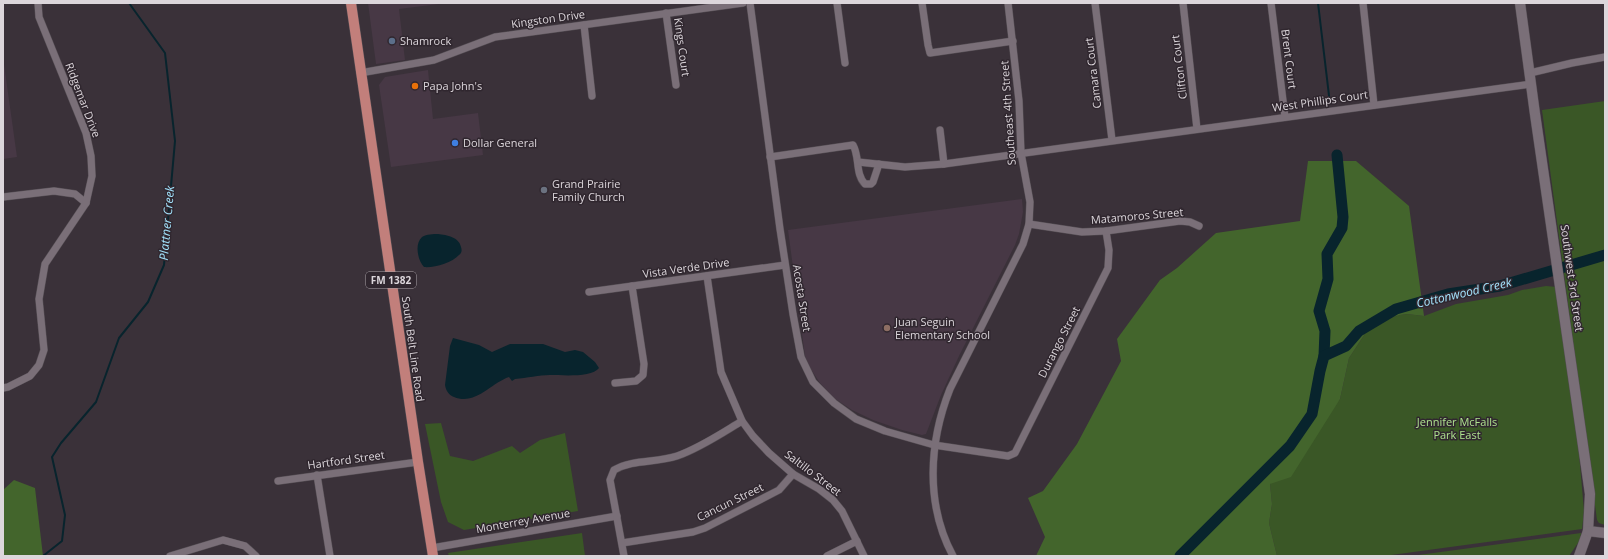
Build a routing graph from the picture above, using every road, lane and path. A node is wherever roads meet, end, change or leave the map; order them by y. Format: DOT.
graph roads {
  1 [pos="38,3"];
  2 [pos="351,3"];
  3 [pos="743,3"];
  4 [pos="750,3"];
  5 [pos="837,3"];
  6 [pos="922,3"];
  7 [pos="1008,3"];
  8 [pos="1095,3"];
  9 [pos="1183,3"];
  10 [pos="1271,3"];
  11 [pos="1363,3"];
  12 [pos="1520,3"];
  13 [pos="666,13"];
  14 [pos="584,25"];
  15 [pos="1013,41"];
  16 [pos="1605,57"];
  17 [pos="845,63"];
  18 [pos="360,73"];
  19 [pos="1530,79"];
  20 [pos="676,85"];
  21 [pos="592,96"];
  22 [pos="1374,105"];
  23 [pos="1285,117"];
  24 [pos="1197,129"];
  25 [pos="940,130"];
  26 [pos="1112,140"];
  27 [pos="1021,153"];
  28 [pos="770,157"];
  29 [pos="858,162"];
  30 [pos="879,164"];
  31 [pos="944,164"];
  32 [pos="3,197"];
  33 [pos="86,202"];
  34 [pos="1029,224"];
  35 [pos="1199,226"];
  36 [pos="1106,231"];
  37 [pos="785,265"];
  38 [pos="707,276"];
  39 [pos="632,286"];
  40 [pos="589,292"];
  41 [pos="615,384"];
  42 [pos="3,388"];
  43 [pos="742,421"];
  44 [pos="934,445"];
  45 [pos="1008,456"];
  46 [pos="418,462"];
  47 [pos="793,474"];
  48 [pos="317,475"];
  49 [pos="278,481"];
  50 [pos="617,516"];
  51 [pos="1588,531"];
  52 [pos="1605,533"];
  53 [pos="856,541"];
  54 [pos="622,542"];
  55 [pos="432,552"];
  56 [pos="170,556"];
  57 [pos="256,556"];
  58 [pos="330,556"];
  59 [pos="624,556"];
  60 [pos="827,556"];
  61 [pos="864,556"];
  62 [pos="953,556"];
  63 [pos="1579,556"];
  1 -- 33 [label="street, Ridgemar Drive"];
  2 -- 18 [label="main road, South Belt Line Road / FM 1382"];
  3 -- 13 [label="street, Kingston Drive"];
  4 -- 28 [label="street, Acosta Street"];
  5 -- 17 [label="street"];
  6 -- 15 [label="street"];
  7 -- 15 [label="street, Southeast 4th Street"];
  8 -- 26 [label="street, Camara Court"];
  9 -- 24 [label="street, Clifton Court"];
  10 -- 23 [label="street, Brent Court"];
  11 -- 22 [label="street"];
  12 -- 19 [label="street, Southwest 3rd Street"];
  13 -- 14 [label="street, Kingston Drive"];
  13 -- 20 [label="street, Kings Court"];
  14 -- 18 [label="street, Kingston Drive"];
  14 -- 21 [label="street"];
  15 -- 27 [label="street, Southeast 4th Street"];
  16 -- 19 [label="street, West Phillips Court"];
  18 -- 46 [label="main road, South Belt Line Road / FM 1382"];
  19 -- 22 [label="street, West Phillips Court"];
  19 -- 51 [label="street, Southwest 3rd Street"];
  22 -- 23 [label="street, West Phillips Court"];
  23 -- 24 [label="street, West Phillips Court"];
  24 -- 26 [label="street, West Phillips Court"];
  25 -- 31 [label="street"];
  26 -- 27 [label="street, West Phillips Court"];
  27 -- 31 [label="street, West Phillips Court"];
  27 -- 34 [label="street, Southeast 4th Street"];
  28 -- 29 [label="street"];
  28 -- 37 [label="street, Acosta Street"];
  29 -- 30 [label="street, West Phillips Court"];
  29 -- 30 [label="street"];
  30 -- 31 [label="street, West Phillips Court"];
  32 -- 33 [label="street"];
  33 -- 42 [label="street, Ridgemar Drive"];
  34 -- 36 [label="street, Matamoros Street"];
  34 -- 44 [label="street, Southeast 4th Street"];
  35 -- 36 [label="street, Matamoros Street"];
  36 -- 45 [label="street, Durango Street"];
  37 -- 38 [label="street, Vista Verde Drive"];
  37 -- 44 [label="street, Acosta Street"];
  38 -- 39 [label="street, Vista Verde Drive"];
  38 -- 43 [label="street, Saltillo Street"];
  39 -- 40 [label="street, Vista Verde Drive"];
  39 -- 41 [label="street"];
  43 -- 47 [label="street, Saltillo Street"];
  43 -- 50 [label="street"];
  44 -- 45 [label="street, Acosta Street"];
  44 -- 62 [label="street, Southeast 4th Street"];
  46 -- 48 [label="street, Hartford Street"];
  46 -- 55 [label="main road, South Belt Line Road / FM 1382"];
  47 -- 53 [label="street, Saltillo Street"];
  47 -- 54 [label="street, Cancun Street"];
  48 -- 49 [label="street, Hartford Street"];
  48 -- 58 [label="street"];
  50 -- 54 [label="street"];
  50 -- 55 [label="street, Monterrey Avenue"];
  51 -- 52 [label="street"];
  51 -- 63 [label="street, Southwest 3rd Street"];
  53 -- 60 [label="street"];
  53 -- 61 [label="street, Saltillo Street"];
  54 -- 59 [label="street"];
  56 -- 57 [label="street"];
}
